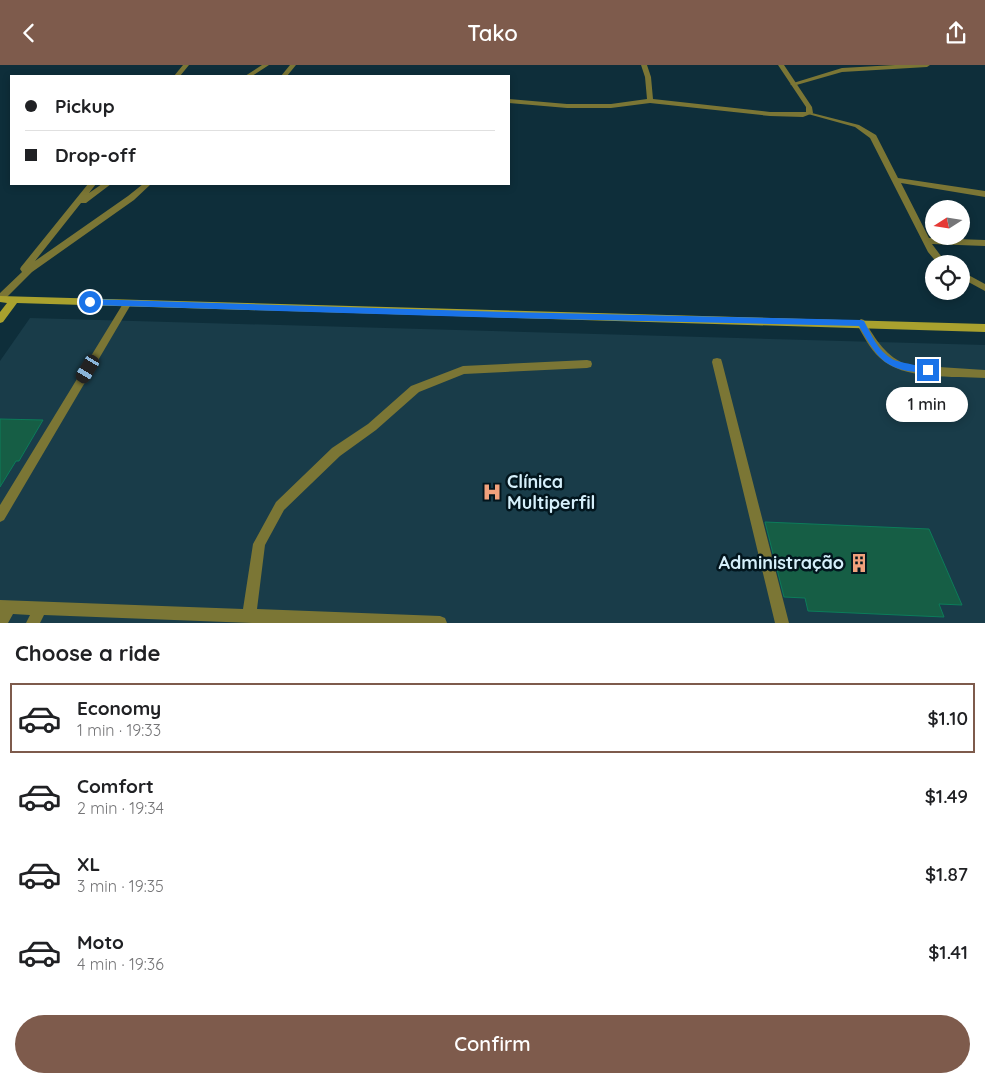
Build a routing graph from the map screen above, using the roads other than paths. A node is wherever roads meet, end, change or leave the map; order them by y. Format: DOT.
graph roads {
  1 [pos="186,65"];
  2 [pos="266,65"];
  3 [pos="293,65"];
  4 [pos="644,65"];
  5 [pos="781,65"];
  6 [pos="927,65"];
  7 [pos="178,75"];
  8 [pos="250,75"];
  9 [pos="285,75"];
  10 [pos="794,84"];
  11 [pos="510,101"];
  12 [pos="650,101"];
  13 [pos="810,113"];
  14 [pos="895,179"];
  15 [pos="91,185"];
  16 [pos="106,185"];
  17 [pos="146,185"];
  18 [pos="985,193"];
  19 [pos="64,219"];
  20 [pos="925,237"];
  21 [pos="970,242"];
  22 [pos="985,243"];
  23 [pos="970,280"];
  24 [pos="985,288"];
  25 [pos="0,299"];
  26 [pos="15,299"];
  27 [pos="127,304"];
  28 [pos="0,319"];
  29 [pos="861,323"];
  30 [pos="985,328"];
  31 [pos="717,363"];
  32 [pos="587,365"];
  33 [pos="985,374"];
  34 [pos="0,516"];
  35 [pos="5,608"];
  36 [pos="40,609"];
  37 [pos="250,616"];
  38 [pos="185,619"];
  39 [pos="1,623"];
  40 [pos="33,623"];
  41 [pos="440,623"];
  42 [pos="782,623"];
  1 -- 7 [label="street"];
  2 -- 8 [label="street"];
  3 -- 9 [label="street"];
  4 -- 12 [label="street"];
  5 -- 10 [label="street"];
  6 -- 10 [label="street"];
  10 -- 13 [label="street"];
  11 -- 12 [label="street"];
  12 -- 13 [label="street"];
  13 -- 14 [label="street"];
  14 -- 18 [label="street"];
  14 -- 20 [label="street"];
  15 -- 19 [label="street"];
  16 -- 19 [label="street"];
  17 -- 25 [label="street"];
  19 -- 25 [label="street"];
  21 -- 22 [label="street"];
  23 -- 24 [label="street"];
  25 -- 26 [label="street"];
  26 -- 27 [label="street"];
  26 -- 28 [label="street"];
  27 -- 29 [label="street"];
  27 -- 34 [label="street"];
  29 -- 30 [label="street"];
  29 -- 33 [label="street"];
  31 -- 42 [label="street"];
  32 -- 37 [label="street"];
  35 -- 36 [label="street"];
  35 -- 39 [label="street"];
  36 -- 38 [label="street"];
  36 -- 40 [label="street"];
  37 -- 38 [label="street"];
  37 -- 41 [label="street"];
}
